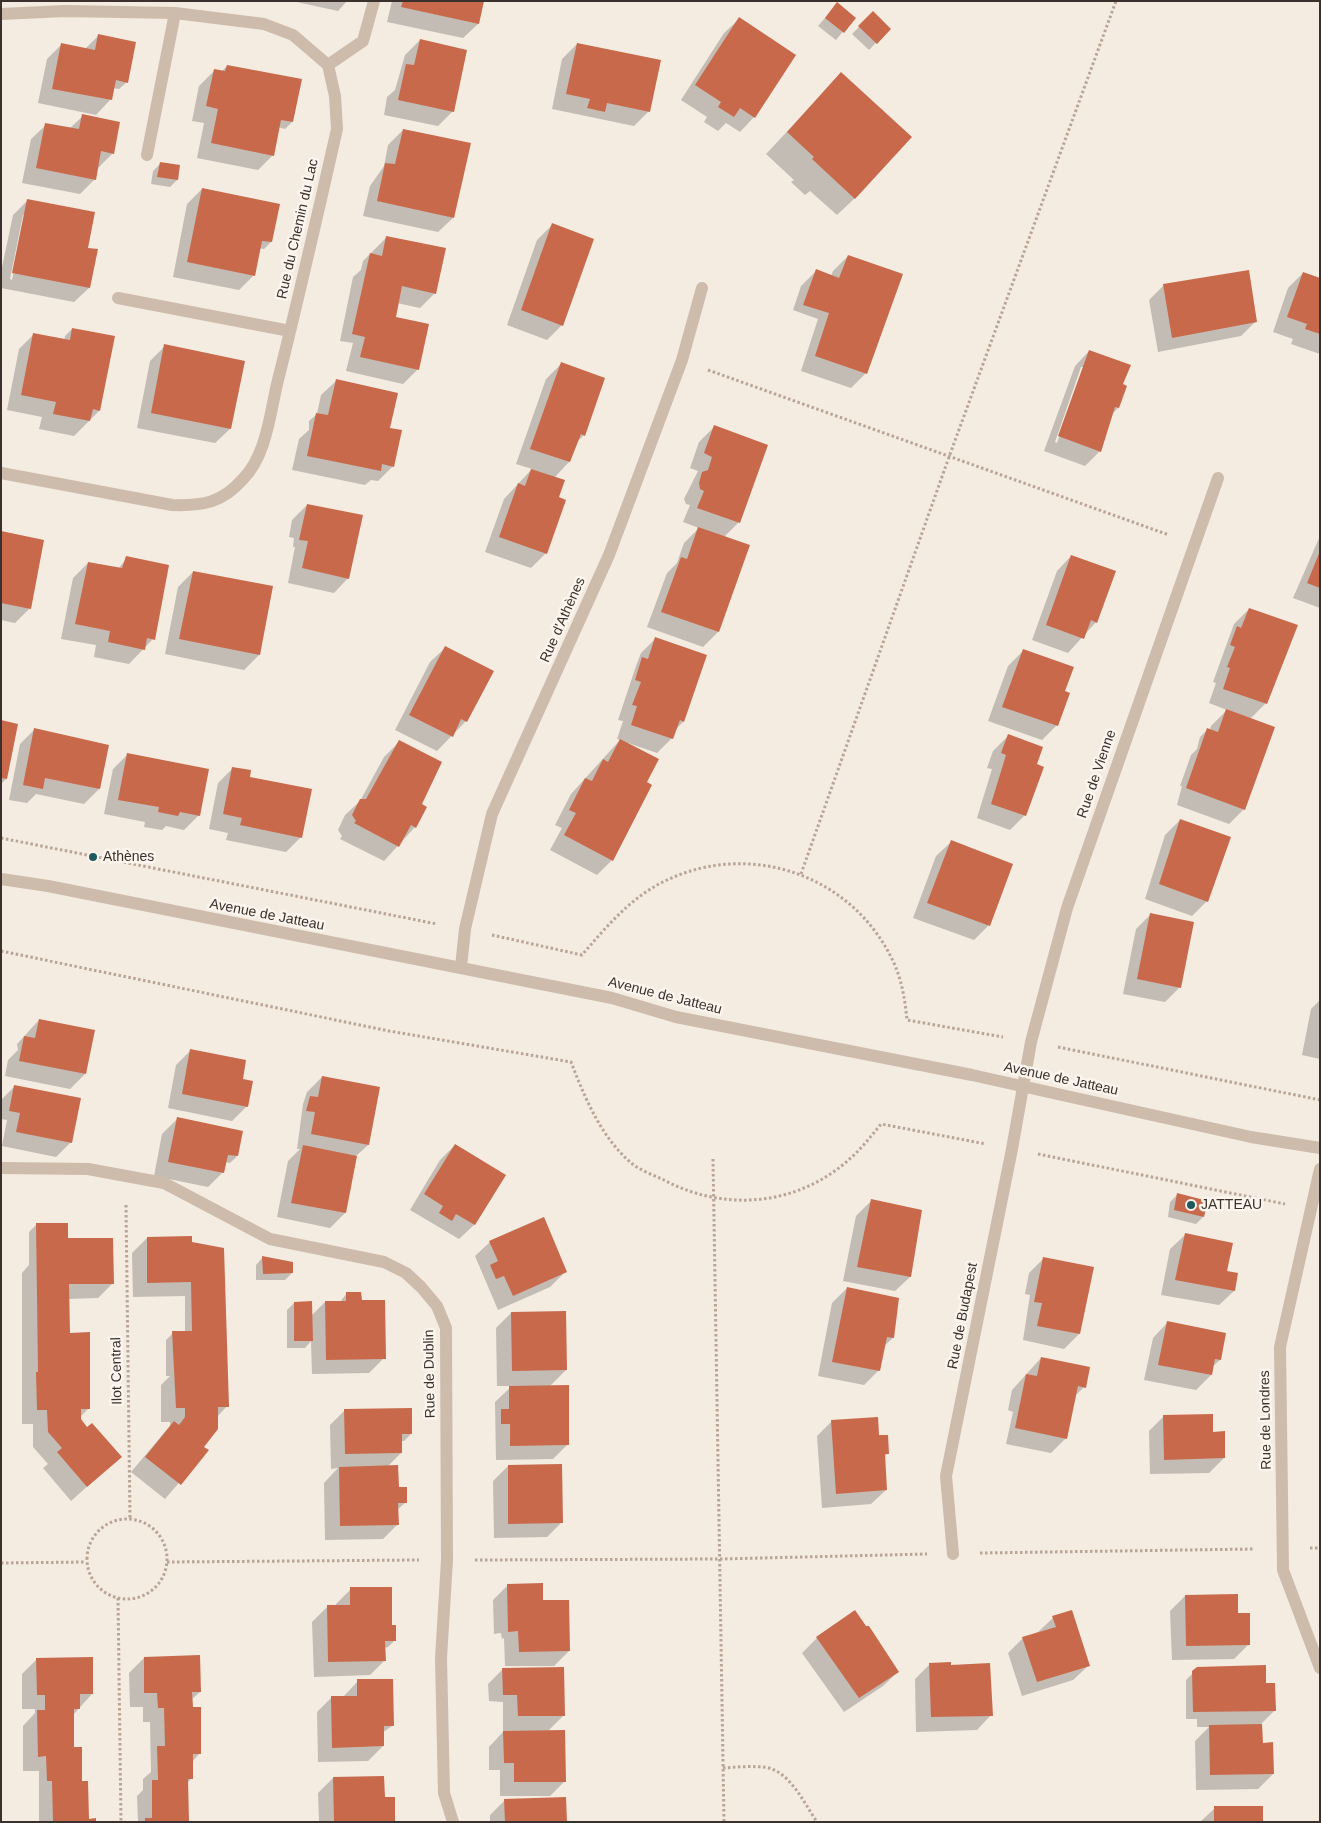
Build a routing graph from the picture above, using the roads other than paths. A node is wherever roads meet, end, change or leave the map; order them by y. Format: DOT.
graph roads {
  1 [pos="374,1"];
  2 [pos="65,6"];
  3 [pos="175,13"];
  4 [pos="1,14"];
  5 [pos="328,66"];
  6 [pos="148,154"];
  7 [pos="702,288"];
  8 [pos="118,298"];
  9 [pos="290,331"];
  10 [pos="1,473"];
  11 [pos="1218,478"];
  12 [pos="1,879"];
  13 [pos="461,967"];
  14 [pos="1022,1086"];
  15 [pos="1320,1148"];
  16 [pos="1,1168"];
  17 [pos="1320,1169"];
  18 [pos="953,1554"];
  19 [pos="1320,1668"];
  20 [pos="453,1822"];
  1 -- 5 [label="street"];
  2 -- 3 [label="street"];
  2 -- 4 [label="street"];
  3 -- 5 [label="street"];
  3 -- 6 [label="street"];
  5 -- 9 [label="street, Rue du Chemin du Lac"];
  7 -- 13 [label="street, Rue d'Athènes"];
  8 -- 9 [label="street"];
  9 -- 10 [label="street, Rue du Chemin du Lac"];
  11 -- 14 [label="street, Rue de Vienne"];
  12 -- 13 [label="street, Avenue de Jatteau"];
  13 -- 14 [label="street, Avenue de Jatteau"];
  14 -- 15 [label="street, Avenue de Jatteau"];
  14 -- 18 [label="street, Rue de Budapest"];
  16 -- 20 [label="street, Rue de Dublin"];
  17 -- 19 [label="street, Rue de Londres"];
}
